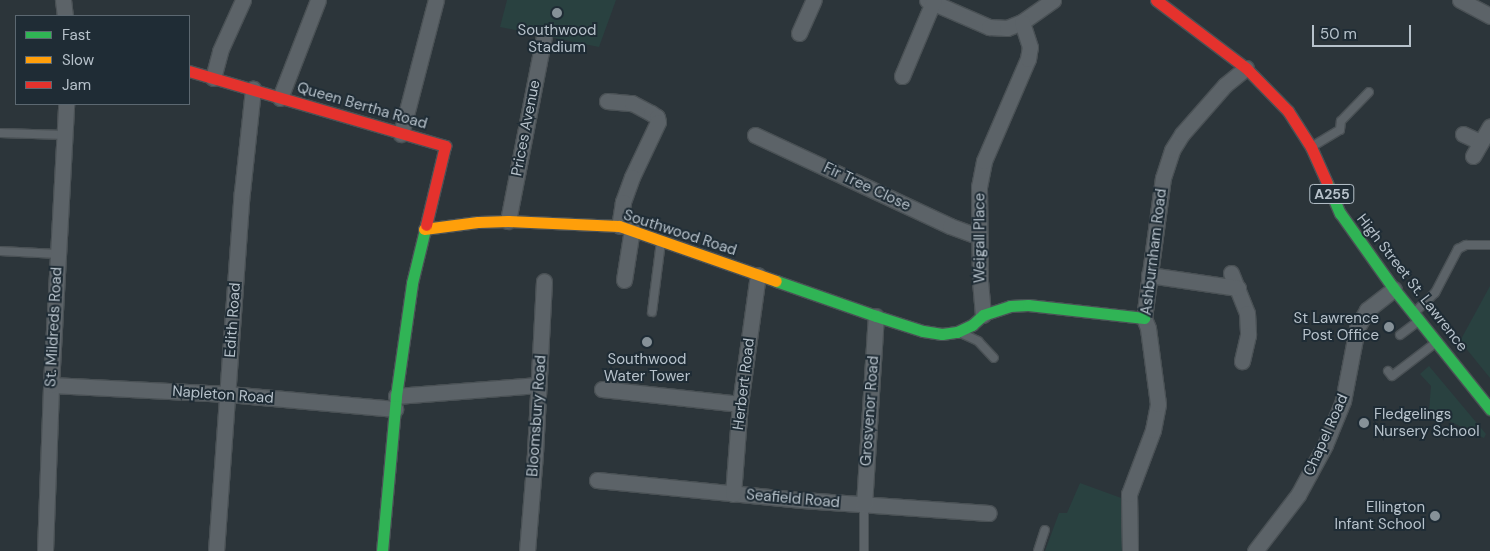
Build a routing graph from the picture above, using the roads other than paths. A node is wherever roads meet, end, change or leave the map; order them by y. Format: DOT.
graph roads {
  1 [pos="63,0"];
  2 [pos="243,0"];
  3 [pos="318,0"];
  4 [pos="436,0"];
  5 [pos="814,0"];
  6 [pos="1053,0"];
  7 [pos="1156,0"];
  8 [pos="1460,0"];
  9 [pos="932,1"];
  10 [pos="65,15"];
  11 [pos="1490,16"];
  12 [pos="1022,22"];
  13 [pos="799,33"];
  14 [pos="544,35"];
  15 [pos="1246,68"];
  16 [pos="190,71"];
  17 [pos="902,76"];
  18 [pos="213,78"];
  19 [pos="253,89"];
  20 [pos="1369,92"];
  21 [pos="280,98"];
  22 [pos="607,100"];
  23 [pos="66,105"];
  24 [pos="657,117"];
  25 [pos="670,124"];
  26 [pos="1490,126"];
  27 [pos="0,133"];
  28 [pos="401,134"];
  29 [pos="1463,134"];
  30 [pos="65,135"];
  31 [pos="755,135"];
  32 [pos="1480,142"];
  33 [pos="1311,147"];
  34 [pos="1472,156"];
  35 [pos="508,221"];
  36 [pos="625,228"];
  37 [pos="424,229"];
  38 [pos="980,237"];
  39 [pos="661,240"];
  40 [pos="1490,246"];
  41 [pos="0,251"];
  42 [pos="58,254"];
  43 [pos="1231,273"];
  44 [pos="758,275"];
  45 [pos="1149,275"];
  46 [pos="624,280"];
  47 [pos="544,281"];
  48 [pos="1238,288"];
  49 [pos="1394,288"];
  50 [pos="652,312"];
  51 [pos="983,315"];
  52 [pos="876,316"];
  53 [pos="1417,317"];
  54 [pos="1144,318"];
  55 [pos="957,332"];
  56 [pos="1400,335"];
  57 [pos="1437,341"];
  58 [pos="994,358"];
  59 [pos="1242,361"];
  60 [pos="1388,371"];
  61 [pos="51,385"];
  62 [pos="540,385"];
  63 [pos="602,389"];
  64 [pos="228,394"];
  65 [pos="396,402"];
  66 [pos="740,404"];
  67 [pos="1490,408"];
  68 [pos="597,480"];
  69 [pos="733,494"];
  70 [pos="864,505"];
  71 [pos="989,513"];
  72 [pos="1045,530"];
  73 [pos="45,551"];
  74 [pos="216,551"];
  75 [pos="382,551"];
  76 [pos="527,551"];
  77 [pos="864,551"];
  78 [pos="1038,551"];
  79 [pos="1130,551"];
  80 [pos="1255,551"];
  1 -- 10 [label="street"];
  2 -- 18 [label="street"];
  3 -- 21 [label="street"];
  4 -- 28 [label="street"];
  5 -- 13 [label="street"];
  6 -- 12 [label="street"];
  7 -- 15 [label="street, High Street St. Lawrence / A255"];
  8 -- 11 [label="street"];
  9 -- 12 [label="street"];
  9 -- 17 [label="street"];
  12 -- 38 [label="street, Weigall Place"];
  14 -- 35 [label="street, Prices Avenue"];
  15 -- 33 [label="street, High Street St. Lawrence / A255"];
  15 -- 45 [label="street, Ashburnham Road"];
  16 -- 18 [label="street, Queen Bertha Road"];
  18 -- 19 [label="street, Queen Bertha Road"];
  19 -- 21 [label="street, Queen Bertha Road"];
  19 -- 64 [label="street, Edith Road"];
  20 -- 33 [label="lane"];
  21 -- 28 [label="street, Queen Bertha Road"];
  22 -- 24 [label="street"];
  23 -- 30 [label="street, St. Mildreds Road"];
  24 -- 25 [label="street"];
  24 -- 36 [label="street"];
  26 -- 32 [label="street"];
  27 -- 30 [label="lane"];
  28 -- 37 [label="street, Queen Bertha Road"];
  29 -- 32 [label="street"];
  30 -- 42 [label="street, St. Mildreds Road"];
  31 -- 38 [label="street, Fir Tree Close"];
  32 -- 34 [label="street"];
  33 -- 49 [label="street, High Street St. Lawrence / A255"];
  35 -- 36 [label="street, Southwood Road"];
  35 -- 37 [label="street, Southwood Road"];
  36 -- 39 [label="street, Southwood Road"];
  36 -- 46 [label="street"];
  37 -- 65 [label="street"];
  38 -- 51 [label="street, Weigall Place"];
  39 -- 44 [label="street, Southwood Road"];
  39 -- 50 [label="lane"];
  40 -- 53 [label="lane"];
  41 -- 42 [label="lane"];
  42 -- 61 [label="street, St. Mildreds Road"];
  43 -- 48 [label="street"];
  44 -- 52 [label="street, Southwood Road"];
  44 -- 66 [label="street, Herbert Road"];
  45 -- 48 [label="street"];
  45 -- 54 [label="street, Ashburnham Road"];
  47 -- 62 [label="street, Bloomsbury Road"];
  48 -- 59 [label="street"];
  49 -- 53 [label="street, High Street St. Lawrence / A255"];
  49 -- 80 [label="street, Chapel Road"];
  51 -- 54 [label="street, Southwood Road"];
  51 -- 55 [label="street, Southwood Road"];
  52 -- 55 [label="street, Southwood Road"];
  52 -- 70 [label="street, Grosvenor Road"];
  53 -- 56 [label="lane"];
  53 -- 57 [label="street, High Street St. Lawrence / A255"];
  54 -- 79 [label="street, Ashburnham Road"];
  55 -- 58 [label="lane"];
  57 -- 60 [label="lane"];
  57 -- 67 [label="street, High Street St. Lawrence / A255"];
  61 -- 64 [label="street, Napleton Road"];
  61 -- 73 [label="street, St. Mildreds Road"];
  62 -- 65 [label="street, Napleton Road"];
  62 -- 76 [label="street, Bloomsbury Road"];
  63 -- 66 [label="street"];
  64 -- 65 [label="street, Napleton Road"];
  64 -- 74 [label="street, Edith Road"];
  65 -- 75 [label="street"];
  66 -- 69 [label="street, Herbert Road"];
  68 -- 69 [label="street, Seafield Road"];
  69 -- 70 [label="street, Seafield Road"];
  70 -- 71 [label="street, Seafield Road"];
  70 -- 77 [label="lane"];
  72 -- 78 [label="lane"];
}
